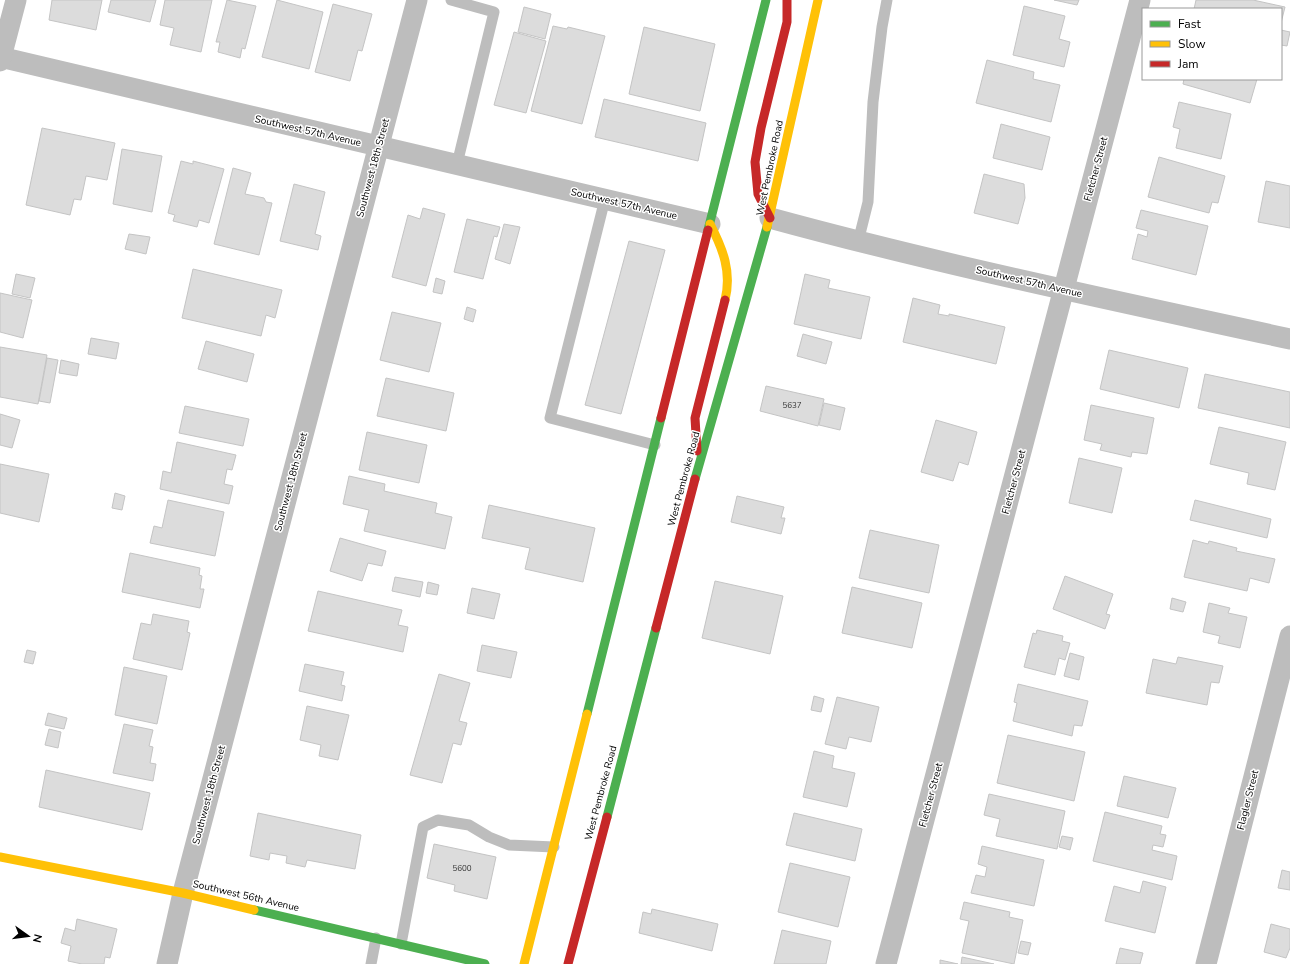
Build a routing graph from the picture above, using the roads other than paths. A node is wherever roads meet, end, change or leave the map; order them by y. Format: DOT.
graph roads {
  1 [pos="16,0"];
  2 [pos="417,0"];
  3 [pos="451,0"];
  4 [pos="766,0"];
  5 [pos="787,0"];
  6 [pos="818,0"];
  7 [pos="887,0"];
  8 [pos="1140,0"];
  9 [pos="0,59"];
  10 [pos="378,148"];
  11 [pos="457,164"];
  12 [pos="604,199"];
  13 [pos="770,218"];
  14 [pos="710,224"];
  15 [pos="858,242"];
  16 [pos="1065,290"];
  17 [pos="1290,339"];
  18 [pos="655,445"];
  19 [pos="699,464"];
  20 [pos="1290,636"];
  21 [pos="554,847"];
  22 [pos="0,857"];
  23 [pos="183,893"];
  24 [pos="376,938"];
  25 [pos="401,944"];
  26 [pos="167,964"];
  27 [pos="371,964"];
  28 [pos="485,964"];
  29 [pos="524,964"];
  30 [pos="568,964"];
  31 [pos="886,964"];
  32 [pos="1206,964"];
  1 -- 9 [label="street"];
  2 -- 10 [label="street, Southwest 18th Street"];
  3 -- 11 [label="lane"];
  4 -- 14 [label="main road"];
  5 -- 13 [label="main road"];
  6 -- 13 [label="main road, West Pembroke Road"];
  7 -- 15 [label="lane"];
  8 -- 16 [label="street, Fletcher Street"];
  9 -- 10 [label="street, Southwest 57th Avenue"];
  10 -- 11 [label="street, Southwest 57th Avenue"];
  10 -- 23 [label="street, Southwest 18th Street"];
  11 -- 12 [label="street, Southwest 57th Avenue"];
  12 -- 14 [label="street, Southwest 57th Avenue"];
  12 -- 18 [label="lane"];
  13 -- 15 [label="street, Southwest 57th Avenue"];
  13 -- 19 [label="main road, West Pembroke Road"];
  14 -- 18 [label="main road"];
  14 -- 19 [label="main road"];
  15 -- 16 [label="street, Southwest 57th Avenue"];
  16 -- 17 [label="street, Southwest 57th Avenue"];
  16 -- 31 [label="street, Fletcher Street"];
  18 -- 21 [label="main road"];
  19 -- 30 [label="main road, West Pembroke Road"];
  20 -- 32 [label="street, Flagler Street"];
  21 -- 25 [label="lane"];
  21 -- 29 [label="main road"];
  22 -- 23 [label="main road, Southwest 56th Avenue"];
  23 -- 24 [label="main road, Southwest 56th Avenue"];
  23 -- 26 [label="street, Southwest 18th Street"];
  24 -- 25 [label="main road, Southwest 56th Avenue"];
  24 -- 27 [label="lane"];
  25 -- 28 [label="main road, Southwest 56th Avenue"];
}
